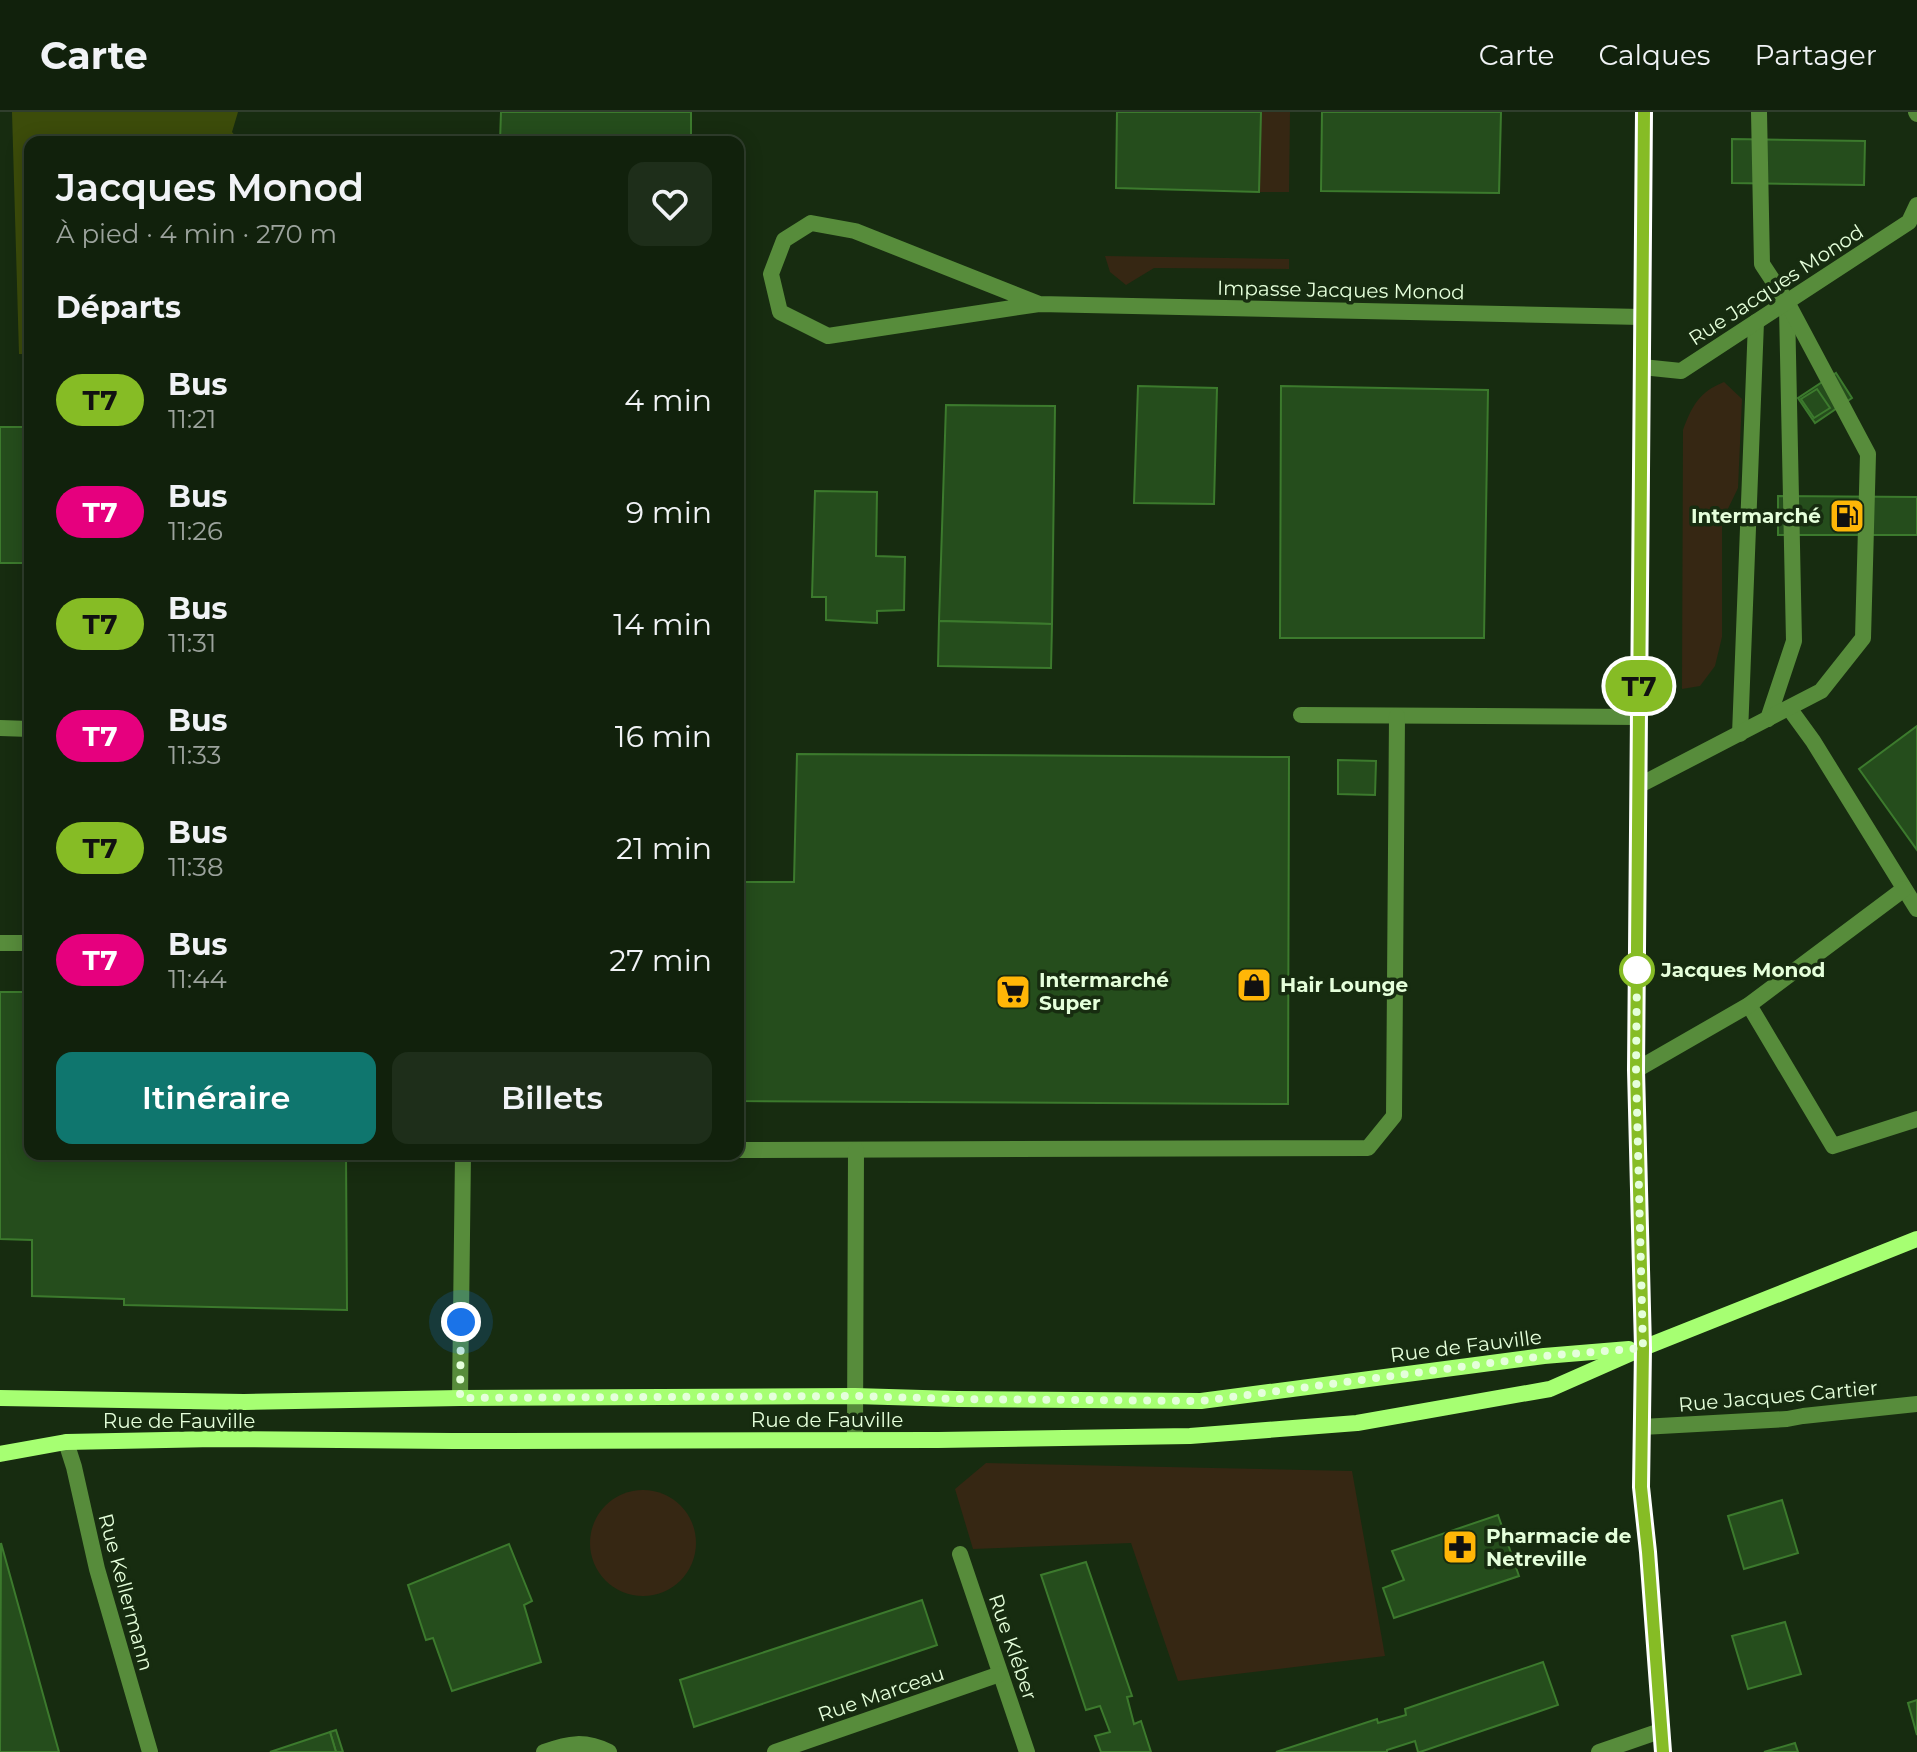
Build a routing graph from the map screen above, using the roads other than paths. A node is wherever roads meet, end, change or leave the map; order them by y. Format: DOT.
graph roads {
  1 [pos="1644,112"];
  2 [pos="1759,112"];
  3 [pos="1917,205"];
  4 [pos="1913,224"];
  5 [pos="1787,302"];
  6 [pos="1039,304"];
  7 [pos="1642,317"];
  8 [pos="1756,322"];
  9 [pos="1642,367"];
  10 [pos="1789,708"];
  11 [pos="1301,715"];
  12 [pos="1397,716"];
  13 [pos="1639,717"];
  14 [pos="1768,719"];
  15 [pos="0,728"];
  16 [pos="24,729"];
  17 [pos="1740,734"];
  18 [pos="1638,786"];
  19 [pos="1904,889"];
  20 [pos="1917,909"];
  21 [pos="0,943"];
  22 [pos="24,943"];
  23 [pos="1749,1005"];
  24 [pos="1636,1070"];
  25 [pos="1917,1119"];
  26 [pos="744,1150"];
  27 [pos="856,1150"];
  28 [pos="463,1160"];
  29 [pos="1917,1239"];
  30 [pos="1643,1348"];
  31 [pos="855,1396"];
  32 [pos="0,1398"];
  33 [pos="460,1398"];
  34 [pos="1917,1404"];
  35 [pos="1642,1427"];
  36 [pos="855,1439"];
  37 [pos="66,1442"];
  38 [pos="0,1454"];
  39 [pos="960,1554"];
  40 [pos="1000,1674"];
  41 [pos="1660,1731"];
  42 [pos="150,1752"];
  43 [pos="544,1752"];
  44 [pos="609,1752"];
  45 [pos="775,1752"];
  46 [pos="1027,1752"];
  47 [pos="1599,1752"];
  48 [pos="1663,1752"];
  1 -- 7 [label="street"];
  2 -- 5 [label="street"];
  3 -- 4 [label="street, Rue Jacques Monod"];
  4 -- 5 [label="street, Rue Jacques Monod"];
  5 -- 8 [label="street, Rue Jacques Monod"];
  5 -- 10 [label="street"];
  5 -- 14 [label="street"];
  6 -- 6 [label="street, Impasse Jacques Monod"];
  6 -- 7 [label="street, Impasse Jacques Monod"];
  7 -- 9 [label="street"];
  8 -- 9 [label="street, Rue Jacques Monod"];
  8 -- 17 [label="street"];
  9 -- 13 [label="street"];
  10 -- 14 [label="street"];
  10 -- 19 [label="street"];
  11 -- 12 [label="street"];
  12 -- 13 [label="street"];
  12 -- 27 [label="street"];
  13 -- 18 [label="street"];
  14 -- 17 [label="street"];
  15 -- 16 [label="street"];
  17 -- 18 [label="street"];
  18 -- 24 [label="street"];
  19 -- 20 [label="street"];
  19 -- 23 [label="street"];
  21 -- 22 [label="street"];
  23 -- 24 [label="street"];
  23 -- 25 [label="street"];
  24 -- 30 [label="street"];
  26 -- 27 [label="street"];
  27 -- 31 [label="street"];
  28 -- 33 [label="street"];
  29 -- 30 [label="main road, Rue de Fauville"];
  30 -- 31 [label="main road, Rue de Fauville"];
  30 -- 35 [label="street"];
  30 -- 36 [label="main road, Rue de Fauville"];
  31 -- 33 [label="main road, Rue de Fauville"];
  31 -- 36 [label="street"];
  32 -- 33 [label="main road, Rue de Fauville"];
  34 -- 35 [label="street, Rue Jacques Cartier"];
  35 -- 41 [label="street"];
  36 -- 37 [label="main road, Rue de Fauville"];
  37 -- 38 [label="main road, Rue de Fauville"];
  37 -- 42 [label="street, Rue Kellermann"];
  39 -- 40 [label="street, Rue Kléber"];
  40 -- 45 [label="street, Rue Marceau"];
  40 -- 46 [label="street, Rue Kléber"];
  41 -- 47 [label="street"];
  41 -- 48 [label="street"];
  43 -- 44 [label="street"];
}
